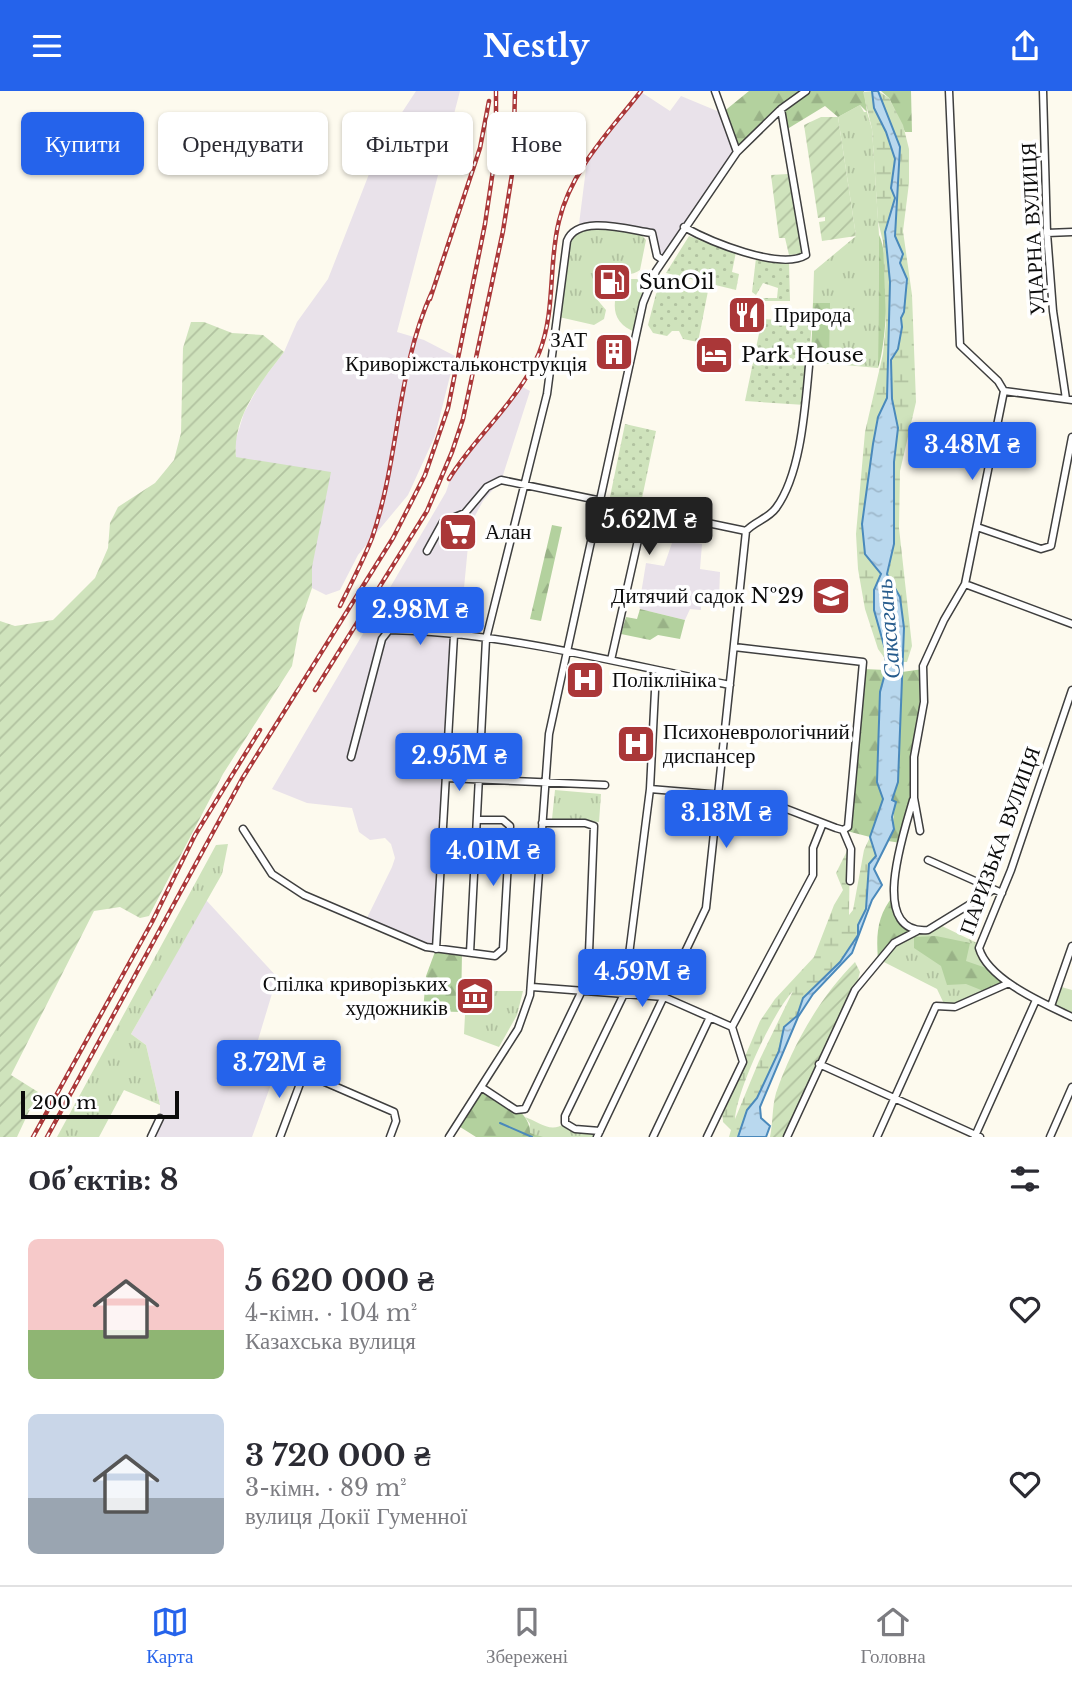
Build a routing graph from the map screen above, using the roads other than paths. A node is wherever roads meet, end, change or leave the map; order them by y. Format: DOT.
graph roads {
  1 [pos="715,91"];
  2 [pos="806,91"];
  3 [pos="949,91"];
  4 [pos="1043,91"];
  5 [pos="781,109"];
  6 [pos="737,152"];
  7 [pos="684,227"];
  8 [pos="1072,232"];
  9 [pos="1047,233"];
  10 [pos="663,260"];
  11 [pos="809,366"];
  12 [pos="1004,391"];
  13 [pos="1069,400"];
  14 [pos="1072,437"];
  15 [pos="526,483"];
  16 [pos="600,500"];
  17 [pos="645,509"];
  18 [pos="977,527"];
  19 [pos="746,530"];
  20 [pos="428,551"];
  21 [pos="965,584"];
  22 [pos="1072,624"];
  23 [pos="454,635"];
  24 [pos="486,639"];
  25 [pos="734,647"];
  26 [pos="566,651"];
  27 [pos="611,660"];
  28 [pos="656,671"];
  29 [pos="730,685"];
  30 [pos="1072,690"];
  31 [pos="351,757"];
  32 [pos="446,778"];
  33 [pos="480,779"];
  34 [pos="543,782"];
  35 [pos="605,785"];
  36 [pos="650,789"];
  37 [pos="719,794"];
  38 [pos="914,798"];
  39 [pos="477,820"];
  40 [pos="542,823"];
  41 [pos="823,823"];
  42 [pos="243,829"];
  43 [pos="843,829"];
  44 [pos="920,831"];
  45 [pos="928,860"];
  46 [pos="850,880"];
  47 [pos="993,890"];
  48 [pos="1002,893"];
  49 [pos="917,931"];
  50 [pos="1072,946"];
  51 [pos="436,949"];
  52 [pos="470,953"];
  53 [pos="1009,983"];
  54 [pos="531,987"];
  55 [pos="582,991"];
  56 [pos="624,994"];
  57 [pos="664,997"];
  58 [pos="1036,1000"];
  59 [pos="1051,1006"];
  60 [pos="710,1017"];
  61 [pos="1072,1017"];
  62 [pos="732,1027"];
  63 [pos="257,1053"];
  64 [pos="819,1064"];
  65 [pos="304,1073"];
  66 [pos="481,1087"];
  67 [pos="1072,1087"];
  68 [pos="894,1099"];
  69 [pos="160,1118"];
  70 [pos="598,1134"];
  71 [pos="976,1136"];
  72 [pos="151,1137"];
  73 [pos="280,1137"];
  74 [pos="390,1137"];
  75 [pos="449,1137"];
  76 [pos="653,1137"];
  77 [pos="707,1137"];
  78 [pos="787,1137"];
  79 [pos="877,1137"];
  80 [pos="1050,1137"];
  1 -- 6 [label="street"];
  2 -- 5 [label="street"];
  3 -- 12 [label="street"];
  4 -- 9 [label="street, УДАРНА ВУЛИЦЯ"];
  5 -- 6 [label="street"];
  5 -- 7 [label="street"];
  6 -- 7 [label="street"];
  7 -- 10 [label="street"];
  8 -- 9 [label="street"];
  9 -- 13 [label="street, УДАРНА ВУЛИЦЯ"];
  10 -- 15 [label="street"];
  10 -- 16 [label="street"];
  11 -- 19 [label="street"];
  12 -- 13 [label="street, УДАРНА ВУЛИЦЯ"];
  12 -- 18 [label="street"];
  14 -- 18 [label="street"];
  15 -- 16 [label="street"];
  15 -- 20 [label="street"];
  15 -- 24 [label="street"];
  16 -- 17 [label="street"];
  16 -- 26 [label="street"];
  17 -- 19 [label="street"];
  17 -- 27 [label="street"];
  18 -- 21 [label="street"];
  19 -- 25 [label="street"];
  21 -- 22 [label="street"];
  21 -- 38 [label="street"];
  23 -- 24 [label="street"];
  23 -- 31 [label="street"];
  23 -- 32 [label="street"];
  24 -- 26 [label="street"];
  24 -- 33 [label="street"];
  25 -- 29 [label="street"];
  25 -- 43 [label="street"];
  26 -- 27 [label="street"];
  26 -- 34 [label="street"];
  27 -- 28 [label="street"];
  28 -- 29 [label="street"];
  28 -- 36 [label="street"];
  29 -- 37 [label="street"];
  30 -- 48 [label="street, ПАРИЗЬКА ВУЛИЦЯ"];
  32 -- 33 [label="street"];
  32 -- 51 [label="street"];
  33 -- 34 [label="street"];
  33 -- 39 [label="street"];
  34 -- 35 [label="street"];
  34 -- 40 [label="street"];
  36 -- 37 [label="street"];
  36 -- 56 [label="street"];
  37 -- 41 [label="street"];
  37 -- 57 [label="street"];
  38 -- 44 [label="street"];
  38 -- 49 [label="street"];
  39 -- 52 [label="street"];
  39 -- 52 [label="street"];
  40 -- 54 [label="street"];
  40 -- 55 [label="street"];
  41 -- 43 [label="street"];
  41 -- 62 [label="street"];
  42 -- 51 [label="street"];
  43 -- 46 [label="street"];
  45 -- 47 [label="street"];
  47 -- 48 [label="street"];
  47 -- 49 [label="street"];
  48 -- 53 [label="street, ПАРИЗЬКА ВУЛИЦЯ"];
  49 -- 64 [label="street"];
  50 -- 59 [label="street"];
  51 -- 52 [label="street"];
  53 -- 58 [label="street"];
  53 -- 68 [label="street"];
  54 -- 55 [label="street"];
  54 -- 66 [label="street"];
  55 -- 56 [label="street"];
  55 -- 66 [label="street"];
  56 -- 57 [label="street"];
  56 -- 70 [label="street"];
  57 -- 60 [label="street"];
  57 -- 70 [label="street"];
  58 -- 59 [label="street"];
  58 -- 71 [label="street"];
  59 -- 61 [label="street"];
  60 -- 62 [label="street"];
  60 -- 76 [label="street"];
  62 -- 77 [label="street"];
  63 -- 65 [label="street"];
  64 -- 68 [label="street"];
  64 -- 78 [label="street"];
  65 -- 73 [label="street"];
  65 -- 74 [label="street"];
  66 -- 75 [label="street"];
  67 -- 80 [label="street"];
  68 -- 71 [label="street"];
  68 -- 79 [label="street"];
  69 -- 72 [label="street"];
}
